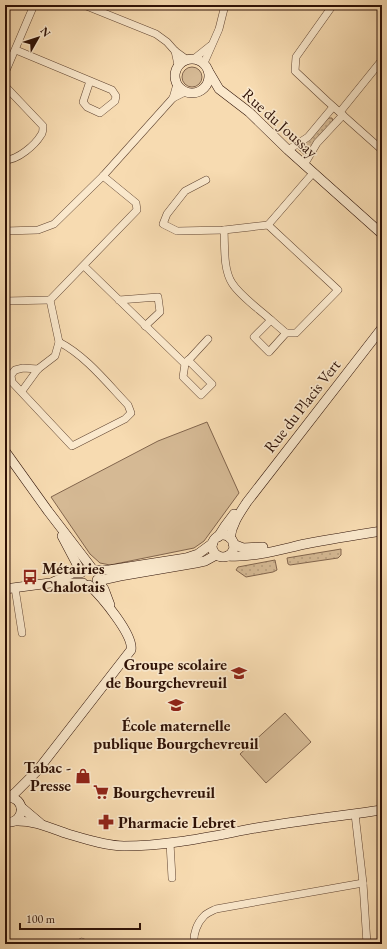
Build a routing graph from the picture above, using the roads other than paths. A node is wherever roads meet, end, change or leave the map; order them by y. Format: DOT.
graph roads {
  1 [pos="34,5"];
  2 [pos="84,5"];
  3 [pos="226,5"];
  4 [pos="333,5"];
  5 [pos="213,43"];
  6 [pos="16,50"];
  7 [pos="175,51"];
  8 [pos="191,59"];
  9 [pos="382,60"];
  10 [pos="204,63"];
  11 [pos="178,65"];
  12 [pos="209,72"];
  13 [pos="5,73"];
  14 [pos="90,81"];
  15 [pos="177,84"];
  16 [pos="5,86"];
  17 [pos="203,90"];
  18 [pos="185,92"];
  19 [pos="226,96"];
  20 [pos="173,98"];
  21 [pos="333,107"];
  22 [pos="341,114"];
  23 [pos="288,150"];
  24 [pos="382,150"];
  25 [pos="5,160"];
  26 [pos="304,165"];
  27 [pos="313,173"];
  28 [pos="104,176"];
  29 [pos="206,180"];
  30 [pos="268,225"];
  31 [pos="224,230"];
  32 [pos="5,231"];
  33 [pos="382,234"];
  34 [pos="84,266"];
  35 [pos="50,300"];
  36 [pos="119,300"];
  37 [pos="5,301"];
  38 [pos="271,320"];
  39 [pos="145,326"];
  40 [pos="382,328"];
  41 [pos="286,334"];
  42 [pos="208,339"];
  43 [pos="59,342"];
  44 [pos="186,362"];
  45 [pos="38,369"];
  46 [pos="22,391"];
  47 [pos="5,451"];
  48 [pos="247,502"];
  49 [pos="48,511"];
  50 [pos="382,531"];
  51 [pos="216,540"];
  52 [pos="232,541"];
  53 [pos="315,542"];
  54 [pos="216,555"];
  55 [pos="228,556"];
  56 [pos="81,572"];
  57 [pos="92,577"];
  58 [pos="50,583"];
  59 [pos="15,588"];
  60 [pos="5,589"];
  61 [pos="22,633"];
  62 [pos="36,771"];
  63 [pos="8,797"];
  64 [pos="21,805"];
  65 [pos="382,810"];
  66 [pos="355,814"];
  67 [pos="15,821"];
  68 [pos="5,822"];
  69 [pos="42,824"];
  70 [pos="170,843"];
  71 [pos="172,878"];
  72 [pos="363,883"];
  73 [pos="194,944"];
  74 [pos="367,944"];
  1 -- 6 [label="street"];
  2 -- 7 [label="street"];
  3 -- 5 [label="street"];
  4 -- 21 [label="street"];
  5 -- 8 [label="street"];
  5 -- 10 [label="street"];
  6 -- 13 [label="street"];
  6 -- 14 [label="street"];
  7 -- 8 [label="street"];
  7 -- 11 [label="street"];
  8 -- 10 [label="street"];
  8 -- 11 [label="street"];
  9 -- 22 [label="street"];
  10 -- 12 [label="street"];
  11 -- 15 [label="street"];
  12 -- 17 [label="street"];
  12 -- 19 [label="street, Rue du Joussay"];
  14 -- 14 [label="street"];
  15 -- 18 [label="street"];
  15 -- 20 [label="street"];
  16 -- 25 [label="street"];
  17 -- 18 [label="street"];
  17 -- 19 [label="street, Rue du Joussay"];
  18 -- 20 [label="street"];
  19 -- 23 [label="street, Rue du Joussay"];
  20 -- 28 [label="street"];
  21 -- 22 [label="street"];
  21 -- 23 [label="street"];
  22 -- 24 [label="street"];
  22 -- 26 [label="street"];
  23 -- 26 [label="street, Rue du Joussay"];
  26 -- 27 [label="street, Rue du Joussay"];
  27 -- 30 [label="street, Rue du Joussay"];
  27 -- 33 [label="street, Rue du Joussay"];
  28 -- 32 [label="street"];
  28 -- 34 [label="street"];
  29 -- 31 [label="street"];
  30 -- 31 [label="street"];
  30 -- 41 [label="street"];
  31 -- 38 [label="street"];
  34 -- 35 [label="street"];
  34 -- 36 [label="street"];
  35 -- 37 [label="street"];
  35 -- 43 [label="street"];
  36 -- 39 [label="street"];
  36 -- 39 [label="street"];
  38 -- 41 [label="street"];
  38 -- 41 [label="street"];
  39 -- 44 [label="street"];
  40 -- 48 [label="street, Rue du Placis Vert"];
  42 -- 44 [label="street"];
  43 -- 45 [label="street"];
  43 -- 46 [label="street"];
  44 -- 44 [label="street"];
  45 -- 46 [label="street"];
  45 -- 46 [label="street"];
  47 -- 49 [label="street"];
  48 -- 51 [label="street, Rue du Placis Vert"];
  48 -- 52 [label="street, Rue du Placis Vert"];
  49 -- 56 [label="street"];
  49 -- 57 [label="street"];
  50 -- 53 [label="street"];
  51 -- 52 [label="street"];
  51 -- 54 [label="street"];
  51 -- 57 [label="street, Rue du Placis Vert"];
  52 -- 53 [label="street"];
  52 -- 55 [label="street"];
  53 -- 55 [label="street"];
  54 -- 55 [label="street"];
  54 -- 57 [label="street"];
  56 -- 57 [label="street"];
  56 -- 58 [label="street"];
  57 -- 58 [label="street"];
  57 -- 62 [label="street"];
  58 -- 59 [label="street"];
  59 -- 60 [label="street"];
  59 -- 61 [label="street"];
  62 -- 63 [label="street"];
  62 -- 64 [label="street"];
  63 -- 64 [label="street"];
  64 -- 67 [label="street"];
  64 -- 69 [label="street"];
  65 -- 66 [label="street"];
  66 -- 70 [label="street"];
  66 -- 72 [label="street"];
  67 -- 68 [label="street"];
  67 -- 69 [label="street"];
  69 -- 70 [label="street"];
  70 -- 71 [label="street"];
  72 -- 73 [label="street"];
  72 -- 74 [label="street"];
}
